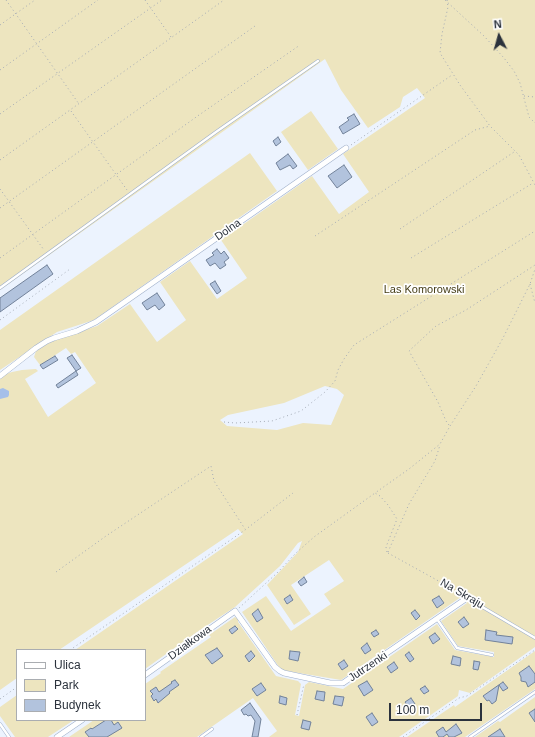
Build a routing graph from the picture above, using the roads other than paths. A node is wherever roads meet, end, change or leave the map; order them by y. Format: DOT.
graph roads {
  1 [pos="318,61"];
  2 [pos="346,148"];
  3 [pos="0,288"];
  4 [pos="0,376"];
  5 [pos="468,598"];
  6 [pos="235,611"];
  7 [pos="437,619"];
  8 [pos="535,638"];
  9 [pos="492,655"];
  10 [pos="146,674"];
  11 [pos="535,692"];
  12 [pos="81,721"];
  13 [pos="0,724"];
  14 [pos="212,729"];
  15 [pos="9,737"];
  16 [pos="57,737"];
  17 [pos="201,737"];
  18 [pos="470,737"];
  1 -- 3 [label="lane"];
  2 -- 4 [label="street, Dolna"];
  5 -- 7 [label="street, Jutrzenki"];
  5 -- 8 [label="lane, Na Skraju"];
  6 -- 7 [label="street, Jutrzenki"];
  6 -- 10 [label="street, Działkowa"];
  7 -- 9 [label="lane"];
  11 -- 18 [label="lane"];
  12 -- 16 [label="street"];
  13 -- 15 [label="lane"];
  14 -- 17 [label="lane"];
}
